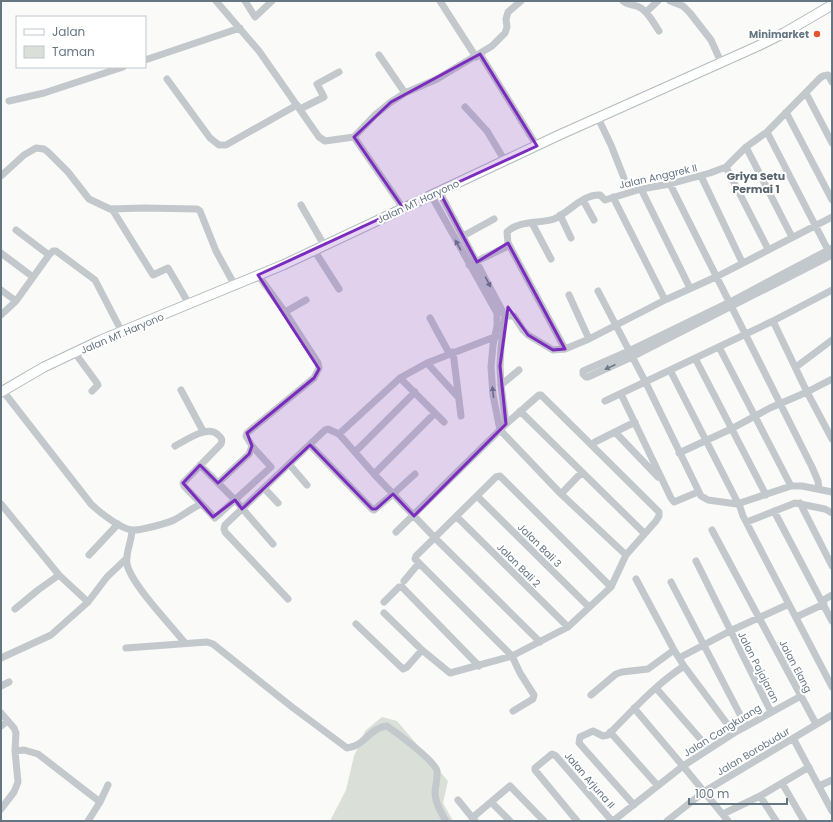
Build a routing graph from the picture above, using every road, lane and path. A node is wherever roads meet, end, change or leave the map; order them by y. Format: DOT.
graph roads {
  1 [pos="216,1"];
  2 [pos="245,1"];
  3 [pos="272,1"];
  4 [pos="440,1"];
  5 [pos="521,1"];
  6 [pos="623,1"];
  7 [pos="658,1"];
  8 [pos="670,1"];
  9 [pos="831,8"];
  10 [pos="646,12"];
  11 [pos="240,28"];
  12 [pos="659,31"];
  13 [pos="380,55"];
  14 [pos="478,55"];
  15 [pos="146,60"];
  16 [pos="721,62"];
  17 [pos="120,68"];
  18 [pos="339,72"];
  19 [pos="168,79"];
  20 [pos="832,82"];
  21 [pos="405,93"];
  22 [pos="806,93"];
  23 [pos="9,101"];
  24 [pos="298,107"];
  25 [pos="465,107"];
  26 [pos="786,112"];
  27 [pos="598,118"];
  28 [pos="767,132"];
  29 [pos="354,137"];
  30 [pos="832,143"];
  31 [pos="537,146"];
  32 [pos="746,148"];
  33 [pos="505,161"];
  34 [pos="726,167"];
  35 [pos="1,176"];
  36 [pos="701,176"];
  37 [pos="624,178"];
  38 [pos="670,184"];
  39 [pos="641,189"];
  40 [pos="435,193"];
  41 [pos="613,197"];
  42 [pos="583,200"];
  43 [pos="832,200"];
  44 [pos="301,205"];
  45 [pos="403,208"];
  46 [pos="112,209"];
  47 [pos="560,215"];
  48 [pos="832,217"];
  49 [pos="494,219"];
  50 [pos="594,220"];
  51 [pos="532,223"];
  52 [pos="816,226"];
  53 [pos="16,230"];
  54 [pos="463,236"];
  55 [pos="792,237"];
  56 [pos="571,238"];
  57 [pos="508,243"];
  58 [pos="324,245"];
  59 [pos="768,249"];
  60 [pos="314,250"];
  61 [pos="1,253"];
  62 [pos="831,253"];
  63 [pos="49,255"];
  64 [pos="551,259"];
  65 [pos="477,262"];
  66 [pos="742,262"];
  67 [pos="469,265"];
  68 [pos="258,275"];
  69 [pos="718,276"];
  70 [pos="33,277"];
  71 [pos="234,284"];
  72 [pos="690,288"];
  73 [pos="339,289"];
  74 [pos="1,290"];
  75 [pos="832,290"];
  76 [pos="598,291"];
  77 [pos="569,295"];
  78 [pos="306,300"];
  79 [pos="665,300"];
  80 [pos="16,301"];
  81 [pos="189,304"];
  82 [pos="732,304"];
  83 [pos="285,312"];
  84 [pos="1,315"];
  85 [pos="505,316"];
  86 [pos="430,318"];
  87 [pos="773,321"];
  88 [pos="616,326"];
  89 [pos="122,332"];
  90 [pos="746,333"];
  91 [pos="503,334"];
  92 [pos="494,337"];
  93 [pos="589,339"];
  94 [pos="832,340"];
  95 [pos="719,347"];
  96 [pos="565,349"];
  97 [pos="75,353"];
  98 [pos="451,353"];
  99 [pos="630,354"];
  100 [pos="695,358"];
  101 [pos="427,363"];
  102 [pos="796,367"];
  103 [pos="518,370"];
  104 [pos="670,370"];
  105 [pos="400,378"];
  106 [pos="832,379"];
  107 [pos="646,383"];
  108 [pos="500,385"];
  109 [pos="181,390"];
  110 [pos="92,391"];
  111 [pos="2,392"];
  112 [pos="415,392"];
  113 [pos="807,392"];
  114 [pos="621,394"];
  115 [pos="459,398"];
  116 [pos="605,401"];
  117 [pos="781,404"];
  118 [pos="520,411"];
  119 [pos="435,413"];
  120 [pos="755,415"];
  121 [pos="461,416"];
  122 [pos="444,422"];
  123 [pos="635,422"];
  124 [pos="506,424"];
  125 [pos="731,429"];
  126 [pos="500,430"];
  127 [pos="203,431"];
  128 [pos="615,432"];
  129 [pos="339,434"];
  130 [pos="832,439"];
  131 [pos="706,440"];
  132 [pos="595,442"];
  133 [pos="310,445"];
  134 [pos="175,446"];
  135 [pos="252,446"];
  136 [pos="355,452"];
  137 [pos="679,453"];
  138 [pos="289,464"];
  139 [pos="200,465"];
  140 [pos="582,472"];
  141 [pos="374,474"];
  142 [pos="415,474"];
  143 [pos="662,480"];
  144 [pos="218,483"];
  145 [pos="307,485"];
  146 [pos="791,486"];
  147 [pos="264,488"];
  148 [pos="819,489"];
  149 [pos="698,492"];
  150 [pos="832,492"];
  151 [pos="394,494"];
  152 [pos="561,494"];
  153 [pos="766,495"];
  154 [pos="477,496"];
  155 [pos="235,500"];
  156 [pos="278,503"];
  157 [pos="800,503"];
  158 [pos="1,504"];
  159 [pos="201,504"];
  160 [pos="739,505"];
  161 [pos="242,509"];
  162 [pos="774,511"];
  163 [pos="832,513"];
  164 [pos="414,516"];
  165 [pos="457,517"];
  166 [pos="745,519"];
  167 [pos="118,524"];
  168 [pos="132,530"];
  169 [pos="712,530"];
  170 [pos="396,532"];
  171 [pos="644,533"];
  172 [pos="435,538"];
  173 [pos="273,544"];
  174 [pos="89,555"];
  175 [pos="626,555"];
  176 [pos="127,558"];
  177 [pos="696,561"];
  178 [pos="419,564"];
  179 [pos="832,566"];
  180 [pos="59,575"];
  181 [pos="636,578"];
  182 [pos="404,581"];
  183 [pos="670,582"];
  184 [pos="611,587"];
  185 [pos="832,595"];
  186 [pos="288,599"];
  187 [pos="88,602"];
  188 [pos="384,602"];
  189 [pos="823,603"];
  190 [pos="789,604"];
  191 [pos="589,607"];
  192 [pos="15,609"];
  193 [pos="384,613"];
  194 [pos="796,617"];
  195 [pos="759,618"];
  196 [pos="832,621"];
  197 [pos="356,624"];
  198 [pos="568,627"];
  199 [pos="730,631"];
  200 [pos="540,642"];
  201 [pos="185,643"];
  202 [pos="703,646"];
  203 [pos="126,648"];
  204 [pos="422,650"];
  205 [pos="674,650"];
  206 [pos="512,656"];
  207 [pos="1,658"];
  208 [pos="679,658"];
  209 [pos="479,666"];
  210 [pos="684,666"];
  211 [pos="9,682"];
  212 [pos="1,686"];
  213 [pos="832,687"];
  214 [pos="656,688"];
  215 [pos="591,695"];
  216 [pos="801,696"];
  217 [pos="634,708"];
  218 [pos="513,711"];
  219 [pos="771,712"];
  220 [pos="1,713"];
  221 [pos="832,715"];
  222 [pos="7,721"];
  223 [pos="816,724"];
  224 [pos="1,726"];
  225 [pos="746,726"];
  226 [pos="610,732"];
  227 [pos="734,733"];
  228 [pos="793,738"];
  229 [pos="709,749"];
  230 [pos="15,751"];
  231 [pos="683,766"];
  232 [pos="809,767"];
  233 [pos="832,780"];
  234 [pos="782,783"];
  235 [pos="108,785"];
  236 [pos="658,786"];
  237 [pos="819,786"];
  238 [pos="705,791"];
  239 [pos="760,796"];
  240 [pos="458,800"];
  241 [pos="100,802"];
  242 [pos="491,802"];
  243 [pos="634,805"];
  244 [pos="1,809"];
  245 [pos="832,811"];
  246 [pos="725,818"];
  247 [pos="474,820"];
  248 [pos="88,821"];
  249 [pos="446,821"];
  250 [pos="510,821"];
  251 [pos="544,821"];
  252 [pos="577,821"];
  253 [pos="612,821"];
  254 [pos="666,821"];
  255 [pos="776,821"];
  256 [pos="804,821"];
  1 -- 11 [label="street"];
  2 -- 3 [label="street"];
  4 -- 14 [label="street"];
  5 -- 14 [label="street"];
  6 -- 10 [label="street"];
  7 -- 10 [label="street"];
  8 -- 16 [label="street"];
  9 -- 16 [label="main road, Jalan MT Haryono"];
  10 -- 12 [label="street"];
  11 -- 15 [label="street"];
  11 -- 24 [label="street"];
  13 -- 21 [label="street"];
  14 -- 21 [label="street"];
  14 -- 31 [label="street"];
  16 -- 27 [label="main road, Jalan MT Haryono"];
  17 -- 23 [label="street"];
  18 -- 24 [label="street"];
  19 -- 24 [label="street"];
  20 -- 22 [label="street, Jalan Anggrek II"];
  21 -- 29 [label="street"];
  22 -- 26 [label="street, Jalan Anggrek II"];
  22 -- 30 [label="street"];
  24 -- 29 [label="street"];
  25 -- 33 [label="street"];
  26 -- 28 [label="street, Jalan Anggrek II"];
  26 -- 43 [label="street"];
  27 -- 31 [label="main road, Jalan MT Haryono"];
  27 -- 37 [label="street"];
  28 -- 32 [label="street, Jalan Anggrek II"];
  28 -- 52 [label="street"];
  29 -- 45 [label="street"];
  31 -- 33 [label="main road, Jalan MT Haryono"];
  32 -- 34 [label="street, Jalan Anggrek II"];
  32 -- 55 [label="street"];
  33 -- 40 [label="main road, Jalan MT Haryono"];
  34 -- 36 [label="street, Jalan Anggrek II"];
  34 -- 59 [label="street"];
  35 -- 46 [label="street"];
  36 -- 38 [label="street, Jalan Anggrek II"];
  36 -- 66 [label="street"];
  38 -- 39 [label="street, Jalan Anggrek II"];
  38 -- 69 [label="street"];
  39 -- 41 [label="street, Jalan Anggrek II"];
  39 -- 72 [label="street"];
  40 -- 45 [label="main road, Jalan MT Haryono"];
  40 -- 54 [label="street"];
  67 -- 40 [label="street, one-way"];
  41 -- 42 [label="street, Jalan Anggrek II"];
  41 -- 79 [label="street"];
  42 -- 47 [label="street, Jalan Anggrek II"];
  42 -- 50 [label="street"];
  44 -- 58 [label="street"];
  45 -- 58 [label="main road, Jalan MT Haryono"];
  46 -- 71 [label="street"];
  46 -- 81 [label="street"];
  47 -- 51 [label="street, Jalan Anggrek II"];
  47 -- 56 [label="street"];
  48 -- 52 [label="street"];
  49 -- 54 [label="street"];
  51 -- 57 [label="street, Jalan Anggrek II"];
  51 -- 64 [label="street"];
  52 -- 55 [label="street"];
  52 -- 62 [label="street"];
  53 -- 63 [label="street"];
  54 -- 65 [label="street"];
  55 -- 59 [label="street"];
  57 -- 65 [label="street"];
  57 -- 96 [label="street"];
  58 -- 60 [label="main road, Jalan MT Haryono"];
  59 -- 66 [label="street"];
  60 -- 68 [label="main road, Jalan MT Haryono"];
  60 -- 73 [label="street"];
  61 -- 70 [label="street"];
  62 -- 82 [label="street"];
  63 -- 70 [label="street"];
  63 -- 89 [label="street"];
  65 -- 67 [label="street"];
  65 -- 85 [label="street, one-way"];
  66 -- 69 [label="street"];
  67 -- 92 [label="street"];
  68 -- 71 [label="main road, Jalan MT Haryono"];
  68 -- 83 [label="street"];
  69 -- 72 [label="street"];
  69 -- 82 [label="street"];
  70 -- 80 [label="street"];
  71 -- 81 [label="main road, Jalan MT Haryono"];
  72 -- 79 [label="street"];
  74 -- 80 [label="street"];
  75 -- 87 [label="street"];
  76 -- 88 [label="street"];
  77 -- 93 [label="street"];
  78 -- 83 [label="street"];
  79 -- 88 [label="street"];
  80 -- 84 [label="street"];
  81 -- 89 [label="main road, Jalan MT Haryono"];
  82 -- 90 [label="street"];
  82 -- 99 [label="street"];
  83 -- 135 [label="street"];
  85 -- 91 [label="street"];
  85 -- 96 [label="street"];
  86 -- 98 [label="street"];
  87 -- 90 [label="street"];
  87 -- 102 [label="street"];
  88 -- 93 [label="street"];
  88 -- 99 [label="street"];
  89 -- 97 [label="main road, Jalan MT Haryono"];
  90 -- 95 [label="street"];
  90 -- 117 [label="street"];
  91 -- 92 [label="street"];
  91 -- 108 [label="street"];
  92 -- 98 [label="street"];
  126 -- 92 [label="street, one-way"];
  93 -- 96 [label="street"];
  94 -- 102 [label="street"];
  95 -- 100 [label="street"];
  95 -- 120 [label="street"];
  97 -- 110 [label="street"];
  97 -- 111 [label="main road, Jalan MT Haryono"];
  98 -- 101 [label="street"];
  98 -- 115 [label="street"];
  99 -- 99 [label="street, one-way"];
  99 -- 107 [label="street"];
  100 -- 104 [label="street"];
  100 -- 125 [label="street"];
  101 -- 105 [label="street"];
  101 -- 115 [label="street"];
  102 -- 113 [label="street"];
  103 -- 108 [label="street"];
  104 -- 107 [label="street"];
  104 -- 131 [label="street"];
  105 -- 112 [label="street"];
  105 -- 129 [label="street"];
  106 -- 113 [label="street"];
  107 -- 114 [label="street"];
  107 -- 137 [label="street"];
  108 -- 124 [label="street"];
  109 -- 127 [label="street"];
  111 -- 167 [label="street"];
  112 -- 119 [label="street"];
  112 -- 136 [label="street"];
  113 -- 117 [label="street"];
  113 -- 130 [label="street"];
  114 -- 116 [label="street"];
  114 -- 123 [label="street"];
  115 -- 121 [label="street"];
  117 -- 120 [label="street"];
  117 -- 148 [label="street"];
  118 -- 124 [label="street"];
  118 -- 140 [label="street"];
  118 -- 171 [label="street"];
  119 -- 122 [label="street"];
  119 -- 141 [label="street"];
  120 -- 125 [label="street"];
  120 -- 146 [label="street"];
  123 -- 128 [label="street"];
  123 -- 143 [label="street"];
  124 -- 126 [label="street"];
  125 -- 131 [label="street"];
  125 -- 153 [label="street"];
  126 -- 152 [label="street"];
  126 -- 164 [label="street"];
  127 -- 134 [label="street"];
  127 -- 139 [label="street"];
  128 -- 132 [label="street"];
  128 -- 143 [label="street"];
  129 -- 133 [label="street"];
  129 -- 136 [label="street"];
  131 -- 137 [label="street"];
  131 -- 160 [label="street"];
  133 -- 138 [label="street"];
  133 -- 151 [label="street"];
  135 -- 144 [label="street"];
  135 -- 155 [label="street"];
  136 -- 141 [label="street"];
  137 -- 149 [label="street"];
  138 -- 145 [label="street"];
  138 -- 147 [label="street"];
  139 -- 144 [label="street"];
  139 -- 159 [label="street"];
  140 -- 152 [label="street"];
  140 -- 171 [label="street"];
  141 -- 151 [label="street"];
  142 -- 151 [label="street"];
  143 -- 149 [label="street"];
  144 -- 155 [label="street"];
  146 -- 148 [label="street"];
  146 -- 153 [label="street"];
  147 -- 156 [label="street"];
  147 -- 161 [label="street"];
  148 -- 150 [label="street"];
  149 -- 160 [label="street"];
  151 -- 164 [label="street"];
  152 -- 175 [label="street"];
  153 -- 160 [label="street"];
  154 -- 165 [label="street"];
  154 -- 184 [label="street"];
  154 -- 191 [label="street, Jalan Bali 3"];
  155 -- 159 [label="street"];
  155 -- 161 [label="street"];
  157 -- 162 [label="street"];
  157 -- 163 [label="street"];
  157 -- 179 [label="street"];
  158 -- 180 [label="street"];
  159 -- 168 [label="street"];
  160 -- 166 [label="street"];
  161 -- 173 [label="street"];
  161 -- 186 [label="street"];
  162 -- 166 [label="street"];
  162 -- 189 [label="street"];
  164 -- 170 [label="street"];
  164 -- 172 [label="street"];
  165 -- 172 [label="street"];
  165 -- 198 [label="street, Jalan Bali 2"];
  166 -- 190 [label="street"];
  167 -- 168 [label="street"];
  167 -- 174 [label="street"];
  168 -- 176 [label="street"];
  169 -- 195 [label="street, Jalan Elang"];
  171 -- 175 [label="street"];
  172 -- 178 [label="street"];
  172 -- 200 [label="street"];
  175 -- 184 [label="street"];
  176 -- 187 [label="street"];
  176 -- 201 [label="street"];
  177 -- 199 [label="street, Jalan Pajajaran"];
  178 -- 182 [label="street"];
  178 -- 206 [label="street"];
  180 -- 187 [label="street"];
  180 -- 192 [label="street"];
  181 -- 205 [label="street"];
  183 -- 202 [label="street"];
  184 -- 191 [label="street"];
  185 -- 189 [label="street"];
  187 -- 207 [label="street"];
  188 -- 209 [label="street"];
  189 -- 194 [label="street"];
  189 -- 196 [label="street"];
  190 -- 194 [label="street"];
  190 -- 195 [label="street"];
  191 -- 198 [label="street"];
  193 -- 204 [label="street"];
  194 -- 213 [label="street"];
  195 -- 199 [label="street"];
  195 -- 216 [label="street, Jalan Elang"];
  197 -- 204 [label="street"];
  198 -- 200 [label="street"];
  199 -- 202 [label="street"];
  199 -- 219 [label="street, Jalan Pajajaran"];
  200 -- 206 [label="street"];
  201 -- 203 [label="street"];
  201 -- 249 [label="street"];
  202 -- 208 [label="street"];
  202 -- 225 [label="street"];
  204 -- 209 [label="street"];
  205 -- 208 [label="street"];
  205 -- 215 [label="street"];
  206 -- 209 [label="street"];
  206 -- 218 [label="street"];
  208 -- 210 [label="street"];
  210 -- 214 [label="street"];
  210 -- 227 [label="street"];
  211 -- 212 [label="street"];
  214 -- 217 [label="street"];
  214 -- 229 [label="street"];
  216 -- 219 [label="street, Jalan Cangkuang"];
  216 -- 223 [label="street, Jalan Elang"];
  217 -- 226 [label="street"];
  217 -- 231 [label="street"];
  219 -- 225 [label="street, Jalan Cangkuang"];
  220 -- 222 [label="street"];
  221 -- 223 [label="street, Jalan Borobudur"];
  222 -- 224 [label="street"];
  222 -- 230 [label="street"];
  223 -- 228 [label="street, Jalan Borobudur"];
  225 -- 227 [label="street, Jalan Cangkuang"];
  226 -- 236 [label="street"];
  226 -- 243 [label="street"];
  227 -- 229 [label="street, Jalan Cangkuang"];
  228 -- 232 [label="street"];
  228 -- 238 [label="street, Jalan Borobudur"];
  229 -- 231 [label="street, Jalan Cangkuang"];
  230 -- 241 [label="street"];
  230 -- 244 [label="street"];
  231 -- 236 [label="street"];
  231 -- 238 [label="street, Jalan Cangkuang"];
  232 -- 234 [label="street"];
  232 -- 237 [label="street"];
  233 -- 237 [label="street"];
  234 -- 239 [label="street"];
  234 -- 256 [label="street"];
  235 -- 241 [label="street"];
  236 -- 243 [label="street"];
  237 -- 245 [label="street"];
  238 -- 246 [label="street, Jalan Cangkuang"];
  238 -- 254 [label="street, Jalan Borobudur"];
  239 -- 246 [label="street"];
  239 -- 255 [label="street"];
  240 -- 247 [label="street"];
  241 -- 248 [label="street"];
  242 -- 247 [label="street"];
  242 -- 250 [label="street"];
  242 -- 251 [label="street"];
  243 -- 253 [label="street"];
  252 -- 253 [label="street, Jalan Arjuna II"];
}
